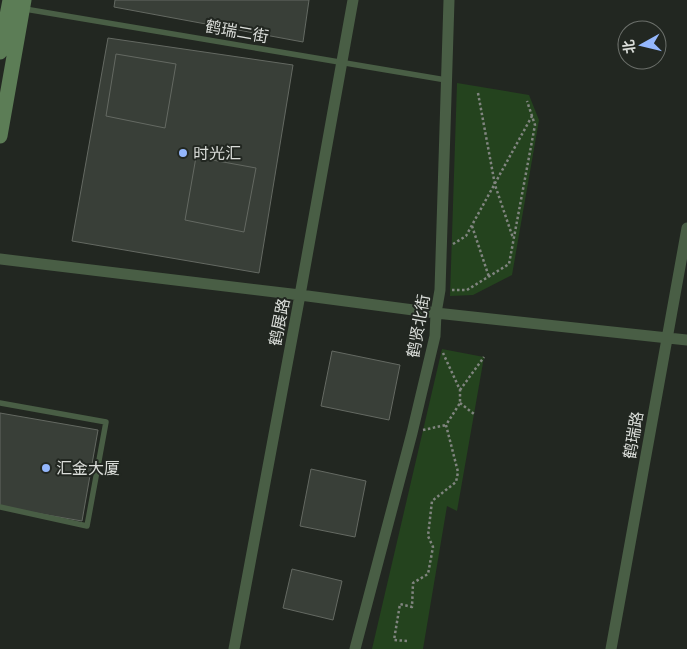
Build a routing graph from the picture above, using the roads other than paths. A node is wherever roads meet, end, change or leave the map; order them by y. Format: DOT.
graph roads {
  1 [pos="10,0"];
  2 [pos="353,0"];
  3 [pos="449,0"];
  4 [pos="23,4"];
  5 [pos="0,52"];
  6 [pos="342,62"];
  7 [pos="446,80"];
  8 [pos="0,136"];
  9 [pos="687,228"];
  10 [pos="0,259"];
  11 [pos="300,295"];
  12 [pos="436,313"];
  13 [pos="667,338"];
  14 [pos="687,340"];
  15 [pos="0,403"];
  16 [pos="0,507"];
  17 [pos="234,649"];
  18 [pos="355,649"];
  19 [pos="611,649"];
  1 -- 5 [label="street"];
  2 -- 6 [label="street, 鹤展路"];
  3 -- 7 [label="street, 鹤贤北街"];
  4 -- 6 [label="lane, 鹤瑞二街"];
  4 -- 8 [label="street"];
  6 -- 7 [label="lane, 鹤瑞二街"];
  6 -- 11 [label="street, 鹤展路"];
  7 -- 12 [label="street, 鹤贤北街"];
  9 -- 13 [label="street, 鹤瑞路"];
  10 -- 11 [label="street"];
  11 -- 12 [label="street"];
  11 -- 17 [label="street, 鹤展路"];
  12 -- 13 [label="street"];
  12 -- 18 [label="street, 鹤贤北街"];
  13 -- 14 [label="street"];
  13 -- 19 [label="street, 鹤瑞路"];
  15 -- 16 [label="lane"];
}
